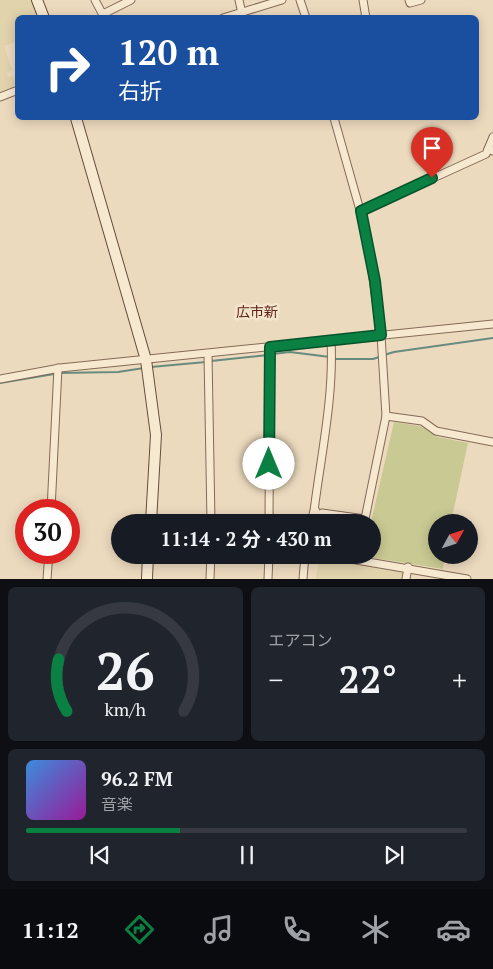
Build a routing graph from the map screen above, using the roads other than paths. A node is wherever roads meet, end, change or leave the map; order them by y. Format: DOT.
graph roads {
  1 [pos="37,0"];
  2 [pos="95,0"];
  3 [pos="132,0"];
  4 [pos="239,0"];
  5 [pos="282,0"];
  6 [pos="300,0"];
  7 [pos="362,0"];
  8 [pos="409,0"];
  9 [pos="421,0"];
  10 [pos="43,15"];
  11 [pos="103,15"];
  12 [pos="106,15"];
  13 [pos="243,15"];
  14 [pos="305,15"];
  15 [pos="365,15"];
  16 [pos="15,91"];
  17 [pos="0,97"];
  18 [pos="77,120"];
  19 [pos="335,120"];
  20 [pos="493,137"];
  21 [pos="491,150"];
  22 [pos="361,211"];
  23 [pos="493,324"];
  24 [pos="381,335"];
  25 [pos="331,340"];
  26 [pos="270,347"];
  27 [pos="208,354"];
  28 [pos="146,360"];
  29 [pos="58,368"];
  30 [pos="0,379"];
  31 [pos="386,416"];
  32 [pos="493,442"];
  33 [pos="52,499"];
  34 [pos="314,511"];
  35 [pos="322,513"];
  36 [pos="151,514"];
  37 [pos="211,514"];
  38 [pos="269,514"];
  39 [pos="313,514"];
  40 [pos="381,563"];
  41 [pos="49,564"];
  42 [pos="148,564"];
  43 [pos="211,564"];
  44 [pos="269,564"];
  45 [pos="304,564"];
  46 [pos="408,567"];
  47 [pos="48,579"];
  48 [pos="147,579"];
  49 [pos="210,579"];
  50 [pos="268,579"];
  51 [pos="303,579"];
  52 [pos="406,579"];
  53 [pos="468,579"];
  1 -- 10 [label="street"];
  2 -- 11 [label="street"];
  3 -- 12 [label="street"];
  4 -- 13 [label="street"];
  5 -- 13 [label="street"];
  6 -- 14 [label="street"];
  7 -- 15 [label="street"];
  8 -- 9 [label="street"];
  16 -- 17 [label="street"];
  18 -- 28 [label="street"];
  19 -- 22 [label="street"];
  20 -- 21 [label="street"];
  21 -- 22 [label="street"];
  22 -- 24 [label="street"];
  23 -- 24 [label="street"];
  24 -- 25 [label="street"];
  24 -- 31 [label="street"];
  25 -- 26 [label="street"];
  25 -- 34 [label="street"];
  26 -- 27 [label="street"];
  26 -- 38 [label="street"];
  27 -- 28 [label="street"];
  27 -- 37 [label="street"];
  28 -- 29 [label="street"];
  28 -- 36 [label="street"];
  29 -- 30 [label="street"];
  29 -- 33 [label="street"];
  31 -- 32 [label="street"];
  31 -- 35 [label="street"];
  34 -- 35 [label="street"];
  34 -- 39 [label="street"];
  40 -- 46 [label="street"];
  41 -- 47 [label="street"];
  42 -- 48 [label="street"];
  43 -- 49 [label="street"];
  44 -- 50 [label="street"];
  45 -- 51 [label="street"];
  46 -- 52 [label="street"];
  46 -- 53 [label="street"];
}
